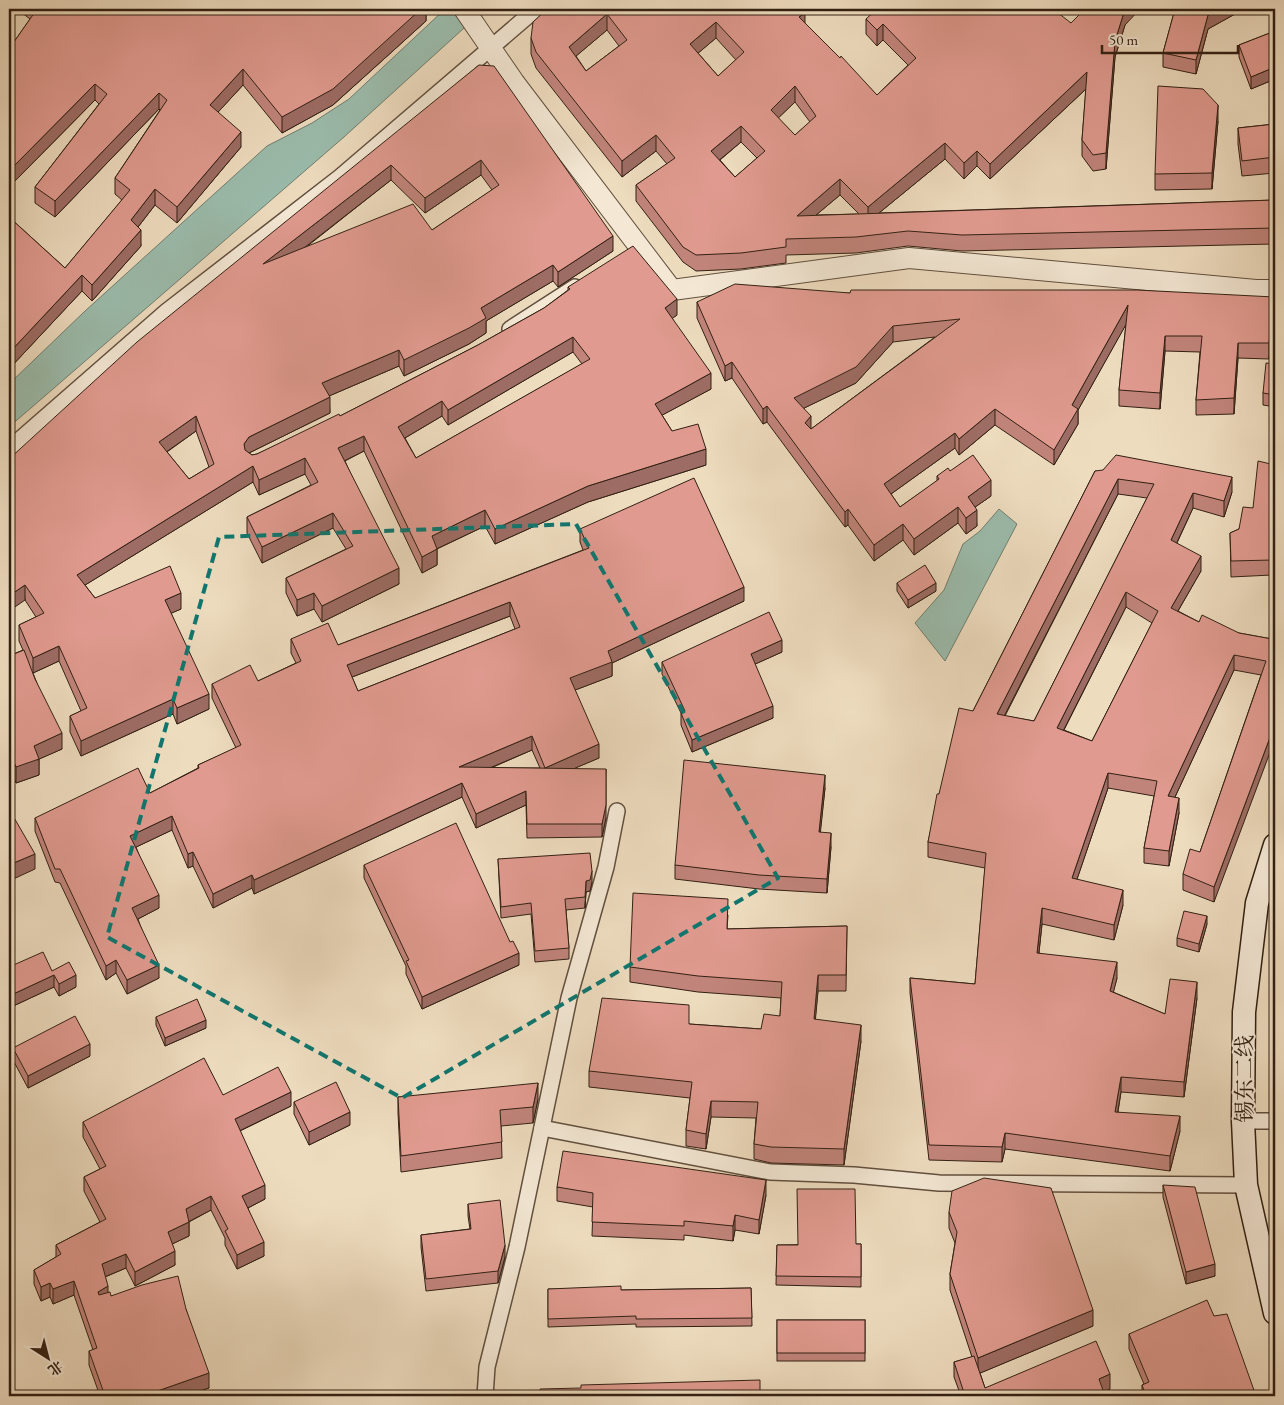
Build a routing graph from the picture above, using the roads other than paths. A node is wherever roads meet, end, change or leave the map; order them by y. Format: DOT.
graph roads {
  1 [pos="536,9"];
  2 [pos="468,16"];
  3 [pos="491,49"];
  4 [pos="589,278"];
  5 [pos="1275,290"];
  6 [pos="499,336"];
  7 [pos="9,449"];
  8 [pos="617,811"];
  9 [pos="1275,845"];
  10 [pos="1244,1121"];
  11 [pos="1275,1121"];
  12 [pos="542,1128"];
  13 [pos="1246,1185"];
  14 [pos="1275,1313"];
  15 [pos="485,1396"];
  1 -- 3 [label="street"];
  2 -- 3 [label="street"];
  3 -- 5 [label="street"];
  3 -- 7 [label="street"];
  4 -- 6 [label="street"];
  8 -- 12 [label="street"];
  9 -- 10 [label="main road, 锡东二线"];
  10 -- 11 [label="street"];
  10 -- 13 [label="main road, 锡东二线"];
  12 -- 13 [label="street"];
  12 -- 15 [label="street"];
  13 -- 14 [label="main road, 锡东二线"];
}
